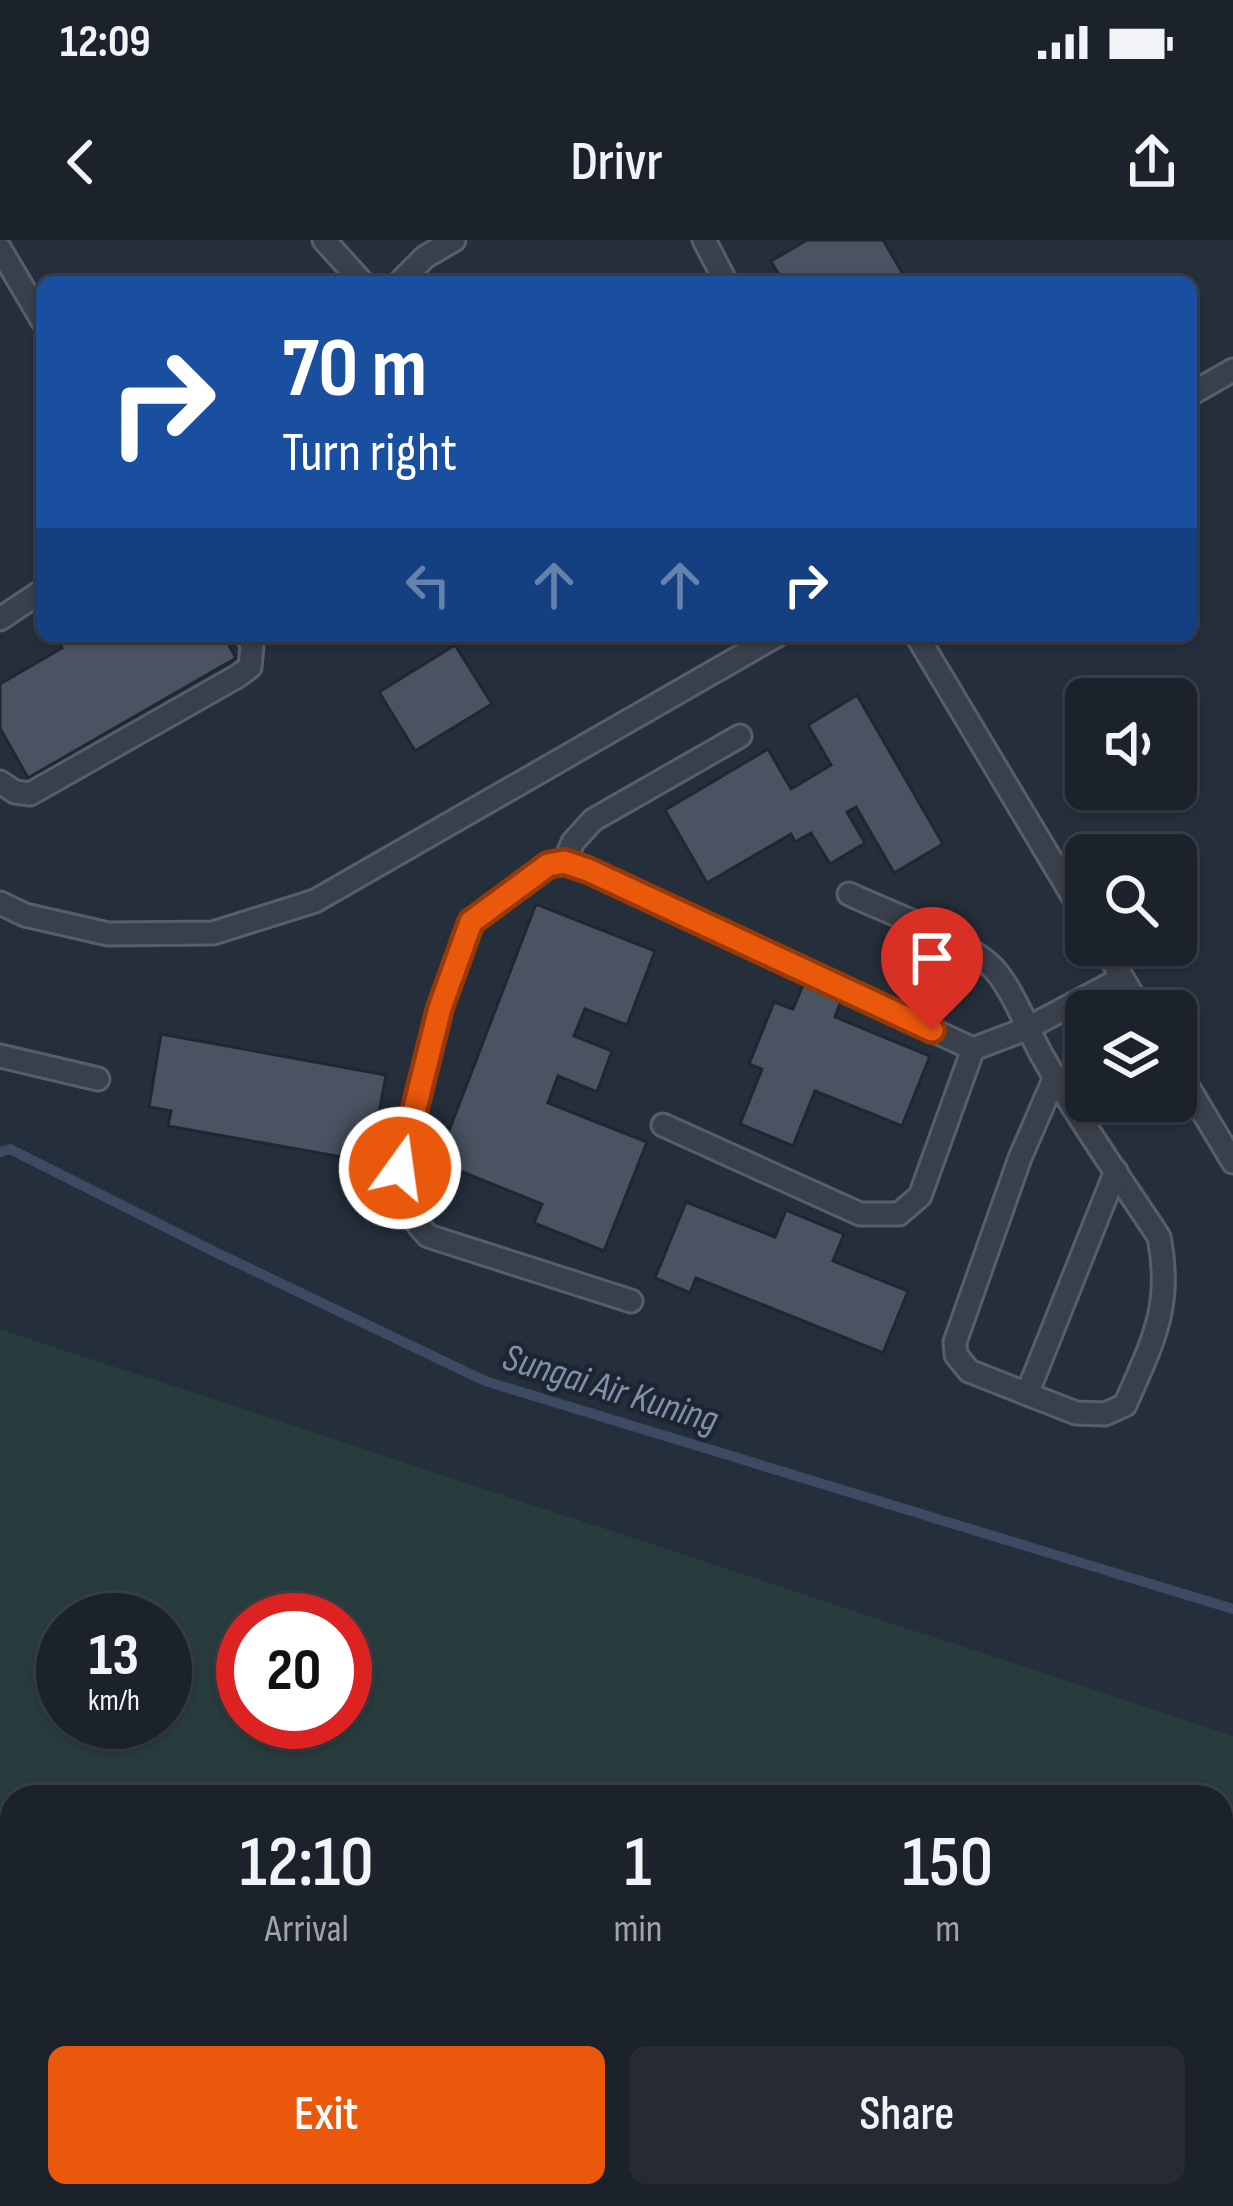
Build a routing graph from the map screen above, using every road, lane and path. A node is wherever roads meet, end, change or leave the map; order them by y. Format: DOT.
graph roads {
  1 [pos="324,240"];
  2 [pos="454,240"];
  3 [pos="704,240"];
  4 [pos="0,249"];
  5 [pos="357,276"];
  6 [pos="406,276"];
  7 [pos="723,276"];
  8 [pos="36,310"];
  9 [pos="1233,370"];
  10 [pos="1197,391"];
  11 [pos="36,595"];
  12 [pos="0,619"];
  13 [pos="250,642"];
  14 [pos="766,642"];
  15 [pos="921,642"];
  16 [pos="740,736"];
  17 [pos="0,782"];
  18 [pos="564,862"];
  19 [pos="1065,882"];
  20 [pos="848,894"];
  21 [pos="0,903"];
  22 [pos="1115,966"];
  23 [pos="1123,978"];
  24 [pos="1130,990"];
  25 [pos="1026,1028"];
  26 [pos="973,1049"];
  27 [pos="0,1056"];
  28 [pos="1055,1078"];
  29 [pos="98,1079"];
  30 [pos="1197,1102"];
  31 [pos="663,1125"];
  32 [pos="1233,1162"];
  33 [pos="1116,1171"];
  34 [pos="631,1300"];
  35 [pos="1027,1394"];
  1 -- 5 [label="lane"];
  2 -- 6 [label="lane"];
  3 -- 7 [label="lane"];
  4 -- 8 [label="lane"];
  9 -- 10 [label="lane"];
  11 -- 12 [label="lane"];
  13 -- 17 [label="lane"];
  14 -- 21 [label="lane"];
  15 -- 19 [label="lane"];
  16 -- 18 [label="lane"];
  18 -- 26 [label="lane"];
  18 -- 34 [label="lane"];
  20 -- 25 [label="lane"];
  22 -- 23 [label="lane"];
  23 -- 24 [label="lane"];
  23 -- 25 [label="lane"];
  25 -- 26 [label="lane"];
  25 -- 28 [label="lane"];
  26 -- 31 [label="lane"];
  27 -- 29 [label="lane"];
  28 -- 33 [label="lane"];
  28 -- 35 [label="lane"];
  30 -- 32 [label="lane"];
  33 -- 35 [label="lane"];
  33 -- 35 [label="lane"];
}
